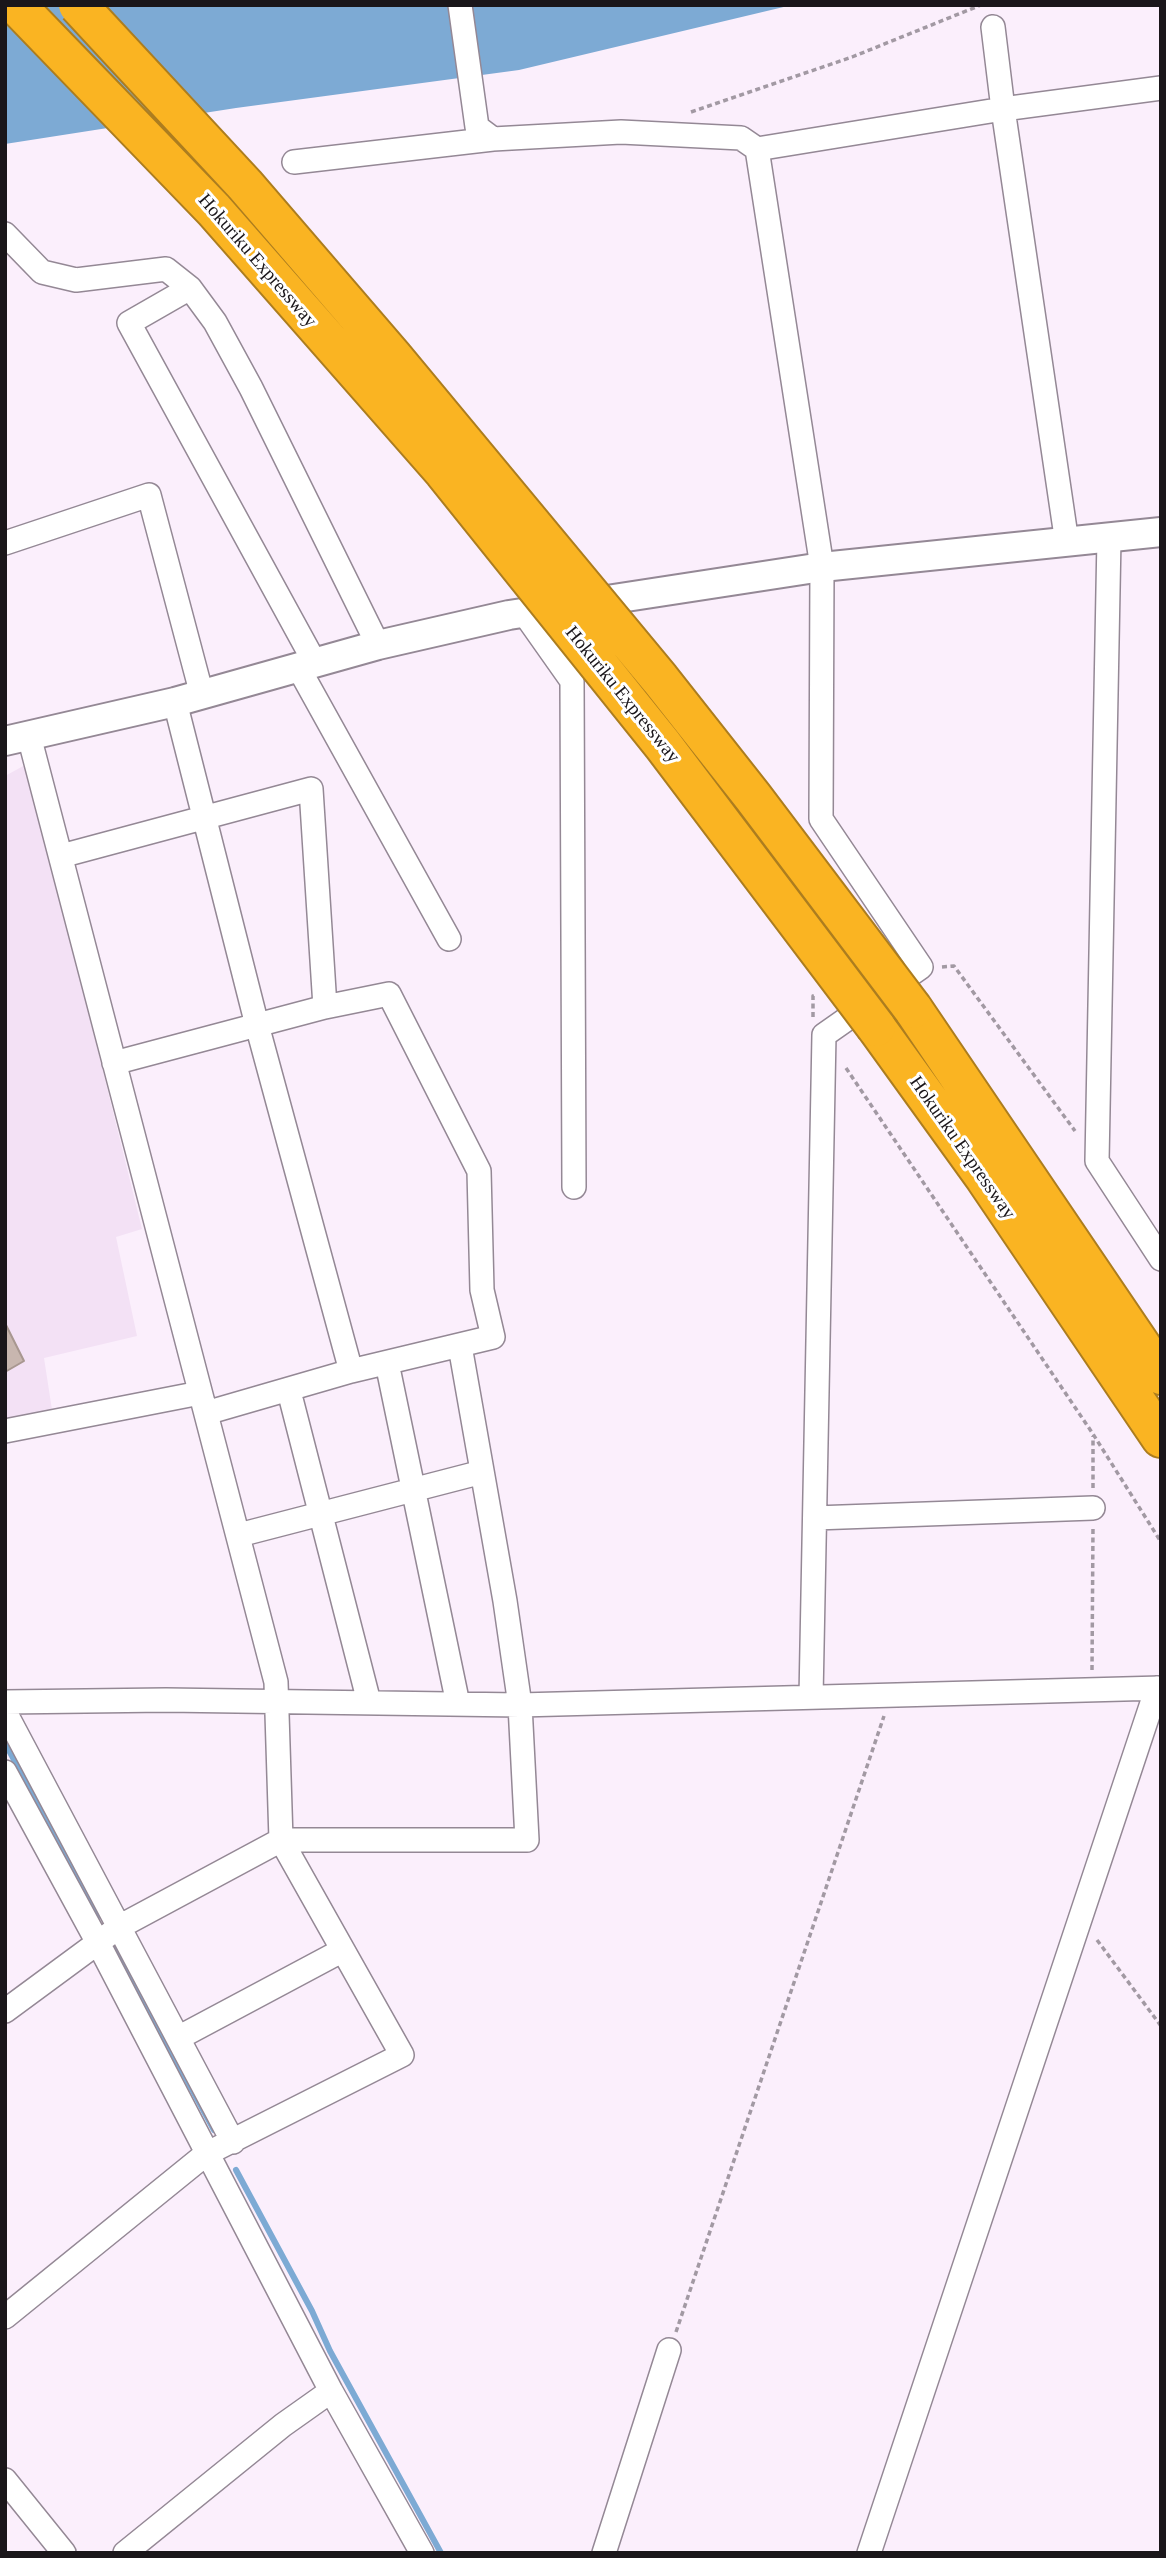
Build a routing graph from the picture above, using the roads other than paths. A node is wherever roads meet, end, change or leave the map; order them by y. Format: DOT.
graph roads {
  1 [pos="16,5"];
  2 [pos="78,5"];
  3 [pos="460,5"];
  4 [pos="993,27"];
  5 [pos="1161,88"];
  6 [pos="1003,109"];
  7 [pos="493,139"];
  8 [pos="757,149"];
  9 [pos="294,162"];
  10 [pos="5,234"];
  11 [pos="190,288"];
  12 [pos="1161,533"];
  13 [pos="1109,538"];
  14 [pos="5,542"];
  15 [pos="1067,543"];
  16 [pos="822,567"];
  17 [pos="524,613"];
  18 [pos="378,645"];
  19 [pos="306,665"];
  20 [pos="188,698"];
  21 [pos="17,738"];
  22 [pos="205,816"];
  23 [pos="61,856"];
  24 [pos="449,939"];
  25 [pos="325,1007"];
  26 [pos="257,1025"];
  27 [pos="114,1063"];
  28 [pos="574,1187"];
  29 [pos="1161,1259"];
  30 [pos="460,1346"];
  31 [pos="387,1363"];
  32 [pos="351,1371"];
  33 [pos="1161,1375"];
  34 [pos="289,1391"];
  35 [pos="203,1403"];
  36 [pos="5,1432"];
  37 [pos="1161,1438"];
  38 [pos="482,1472"];
  39 [pos="414,1490"];
  40 [pos="1093,1508"];
  41 [pos="321,1514"];
  42 [pos="815,1518"];
  43 [pos="239,1535"];
  44 [pos="1159,1688"];
  45 [pos="811,1697"];
  46 [pos="277,1701"];
  47 [pos="5,1702"];
  48 [pos="369,1702"];
  49 [pos="458,1703"];
  50 [pos="520,1705"];
  51 [pos="5,1712"];
  52 [pos="5,1772"];
  53 [pos="281,1840"];
  54 [pos="119,1927"];
  55 [pos="97,1941"];
  56 [pos="343,1951"];
  57 [pos="5,2011"];
  58 [pos="178,2038"];
  59 [pos="233,2142"];
  60 [pos="206,2154"];
  61 [pos="5,2317"];
  62 [pos="669,2350"];
  63 [pos="331,2391"];
  64 [pos="5,2480"];
  65 [pos="64,2553"];
  66 [pos="125,2553"];
  67 [pos="422,2553"];
  68 [pos="604,2553"];
  69 [pos="869,2553"];
  1 -- 37 [label="highway, Hokuriku Expressway, bridge"];
  2 -- 33 [label="highway, Hokuriku Expressway, bridge"];
  3 -- 7 [label="street"];
  4 -- 6 [label="street"];
  5 -- 6 [label="street"];
  6 -- 8 [label="street"];
  6 -- 15 [label="street"];
  7 -- 8 [label="street"];
  7 -- 9 [label="street"];
  8 -- 16 [label="street"];
  10 -- 11 [label="street"];
  11 -- 18 [label="street"];
  11 -- 19 [label="street"];
  12 -- 13 [label="street"];
  13 -- 15 [label="street"];
  13 -- 29 [label="street"];
  14 -- 20 [label="street"];
  15 -- 16 [label="street"];
  16 -- 17 [label="street"];
  16 -- 42 [label="street"];
  17 -- 18 [label="street"];
  17 -- 28 [label="street"];
  18 -- 19 [label="street"];
  19 -- 20 [label="street"];
  19 -- 24 [label="street"];
  20 -- 21 [label="street"];
  20 -- 22 [label="street"];
  21 -- 23 [label="street"];
  22 -- 23 [label="street"];
  22 -- 25 [label="street"];
  22 -- 26 [label="street"];
  23 -- 27 [label="street"];
  25 -- 26 [label="street"];
  25 -- 30 [label="street"];
  26 -- 27 [label="street"];
  26 -- 32 [label="street"];
  27 -- 35 [label="street"];
  30 -- 31 [label="street"];
  30 -- 38 [label="street"];
  31 -- 32 [label="street"];
  31 -- 39 [label="street"];
  32 -- 34 [label="street"];
  34 -- 35 [label="street"];
  34 -- 41 [label="street"];
  35 -- 36 [label="street"];
  35 -- 43 [label="street"];
  38 -- 39 [label="street"];
  38 -- 50 [label="street"];
  39 -- 41 [label="street"];
  39 -- 49 [label="street"];
  40 -- 42 [label="street"];
  41 -- 43 [label="street"];
  41 -- 48 [label="street"];
  42 -- 45 [label="street"];
  43 -- 46 [label="street"];
  44 -- 45 [label="street"];
  44 -- 69 [label="street"];
  45 -- 50 [label="street"];
  46 -- 47 [label="street"];
  46 -- 48 [label="street"];
  46 -- 53 [label="street"];
  48 -- 49 [label="street"];
  49 -- 50 [label="street"];
  50 -- 53 [label="street"];
  51 -- 54 [label="street"];
  52 -- 55 [label="street"];
  53 -- 54 [label="street"];
  53 -- 56 [label="street"];
  54 -- 55 [label="street"];
  54 -- 58 [label="street"];
  55 -- 57 [label="street"];
  55 -- 60 [label="street"];
  56 -- 58 [label="street"];
  56 -- 59 [label="street"];
  58 -- 59 [label="street"];
  59 -- 60 [label="street"];
  60 -- 61 [label="street"];
  60 -- 63 [label="street"];
  62 -- 68 [label="street"];
  63 -- 66 [label="street"];
  63 -- 67 [label="street"];
  64 -- 65 [label="street"];
}
